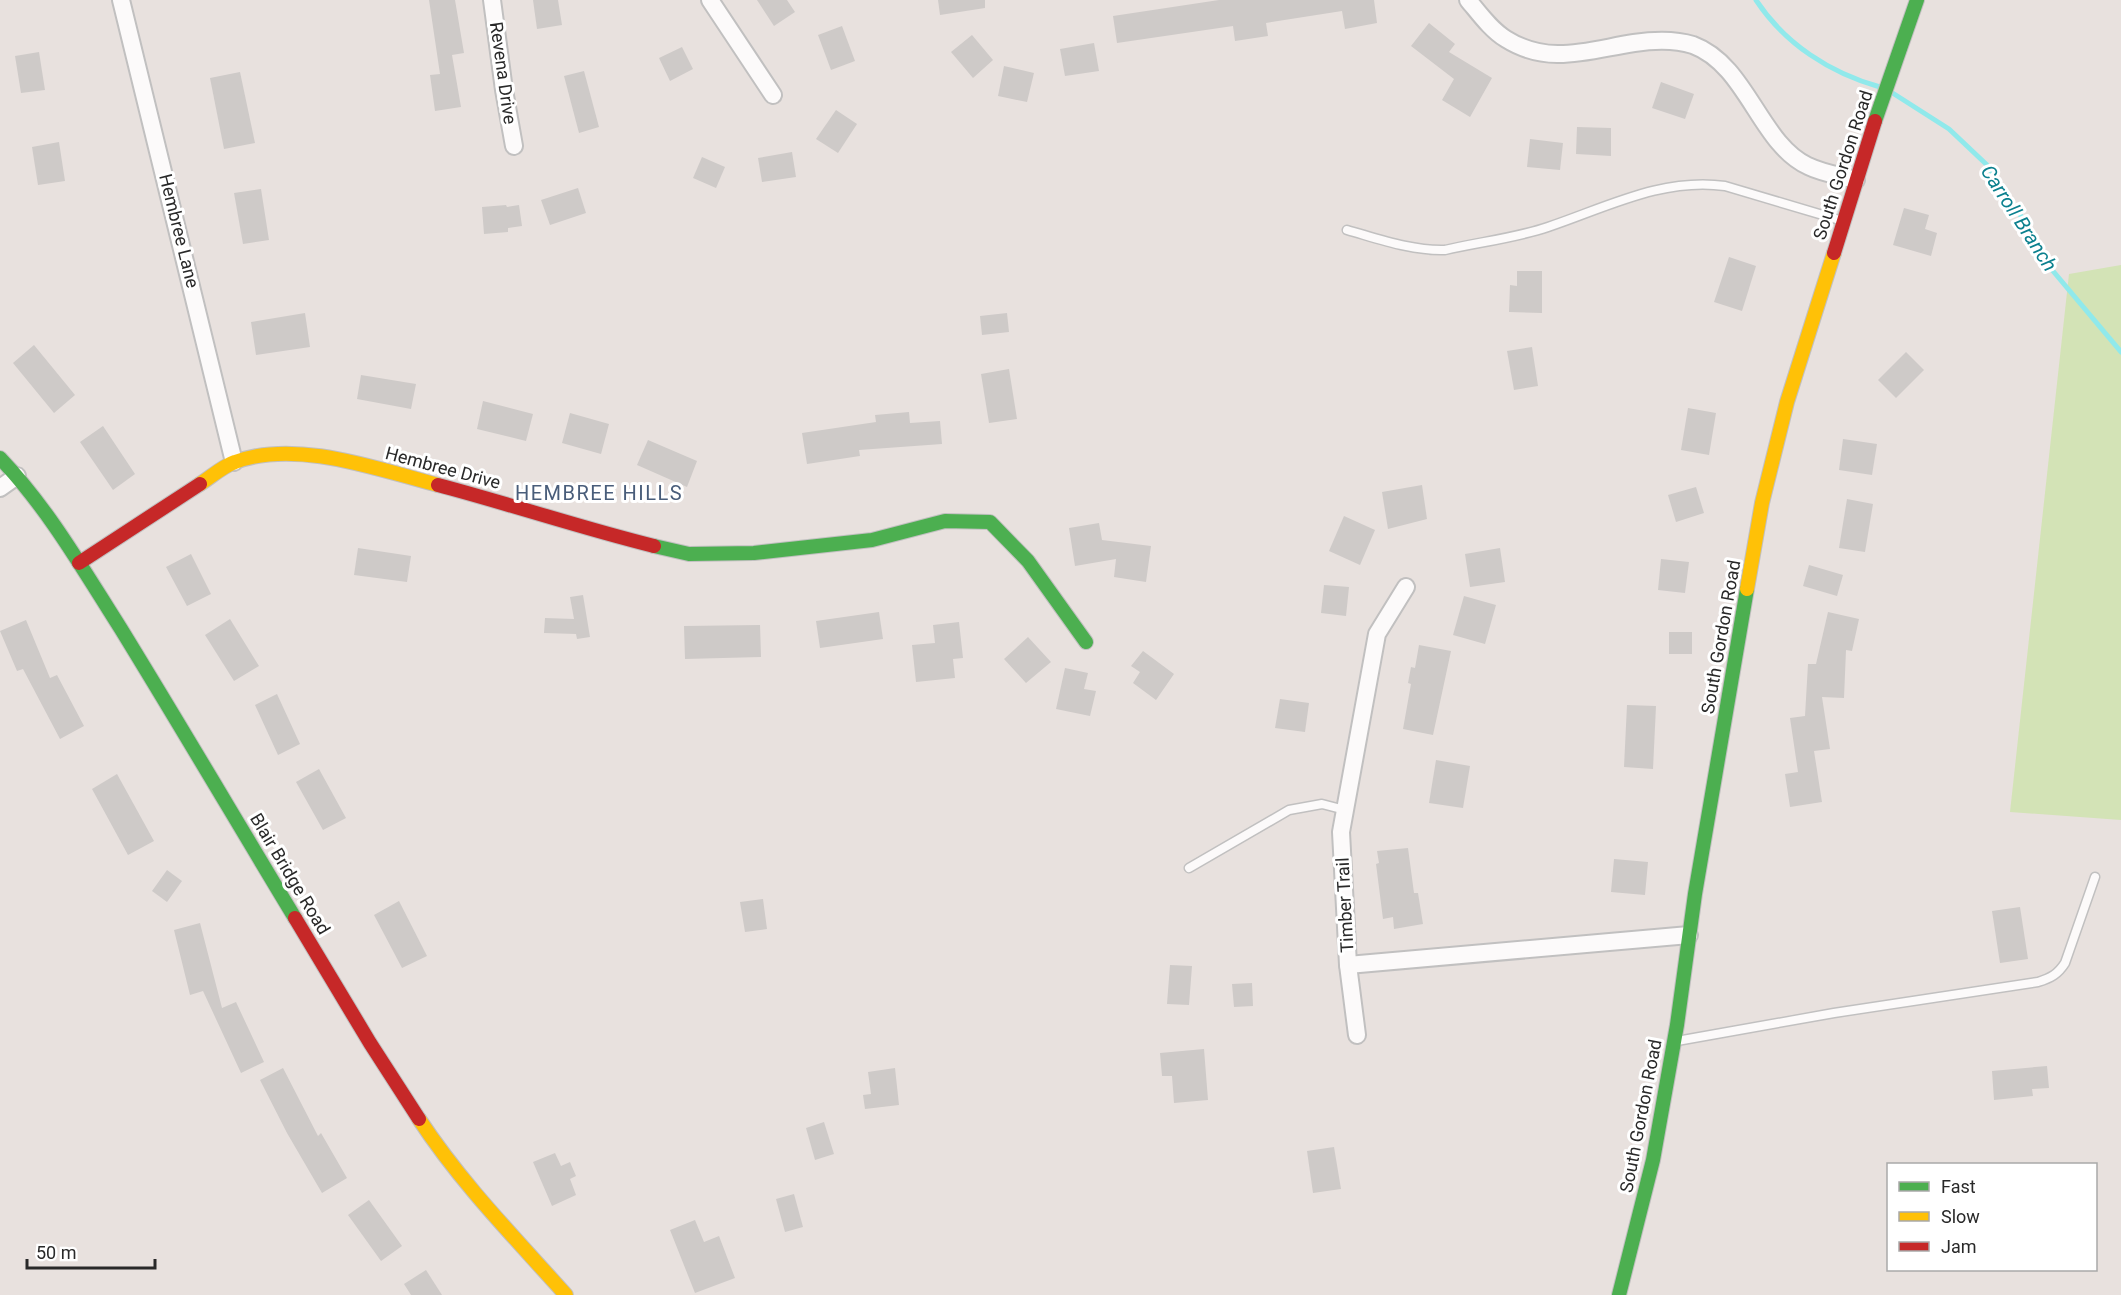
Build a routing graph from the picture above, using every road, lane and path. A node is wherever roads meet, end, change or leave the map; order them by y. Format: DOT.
graph roads {
  1 [pos="121,0"];
  2 [pos="492,0"];
  3 [pos="710,0"];
  4 [pos="1468,0"];
  5 [pos="1917,0"];
  6 [pos="773,95"];
  7 [pos="514,146"];
  8 [pos="1856,180"];
  9 [pos="1843,221"];
  10 [pos="1347,231"];
  11 [pos="0,458"];
  12 [pos="234,462"];
  13 [pos="17,476"];
  14 [pos="0,488"];
  15 [pos="80,562"];
  16 [pos="1406,587"];
  17 [pos="1086,642"];
  18 [pos="1345,810"];
  19 [pos="1190,868"];
  20 [pos="2095,877"];
  21 [pos="1689,935"];
  22 [pos="1348,965"];
  23 [pos="1358,1035"];
  24 [pos="1674,1042"];
  25 [pos="566,1295"];
  26 [pos="1619,1295"];
  1 -- 12 [label="street, Hembree Lane"];
  2 -- 7 [label="street, Revena Drive"];
  3 -- 6 [label="street"];
  4 -- 8 [label="street"];
  5 -- 8 [label="street, South Gordon Road"];
  8 -- 9 [label="street, South Gordon Road"];
  9 -- 10 [label="lane"];
  9 -- 21 [label="street, South Gordon Road"];
  11 -- 13 [label="street, Blair Bridge Road"];
  12 -- 15 [label="street, Hembree Drive"];
  12 -- 17 [label="street, Hembree Drive"];
  13 -- 14 [label="street"];
  13 -- 15 [label="street, Blair Bridge Road"];
  15 -- 25 [label="street, Blair Bridge Road"];
  16 -- 18 [label="street, Timber Trail"];
  18 -- 19 [label="lane"];
  18 -- 22 [label="street, Timber Trail"];
  20 -- 24 [label="lane"];
  21 -- 22 [label="street, Timber Trail"];
  21 -- 24 [label="street, South Gordon Road"];
  22 -- 23 [label="street"];
  24 -- 26 [label="street, South Gordon Road"];
}
